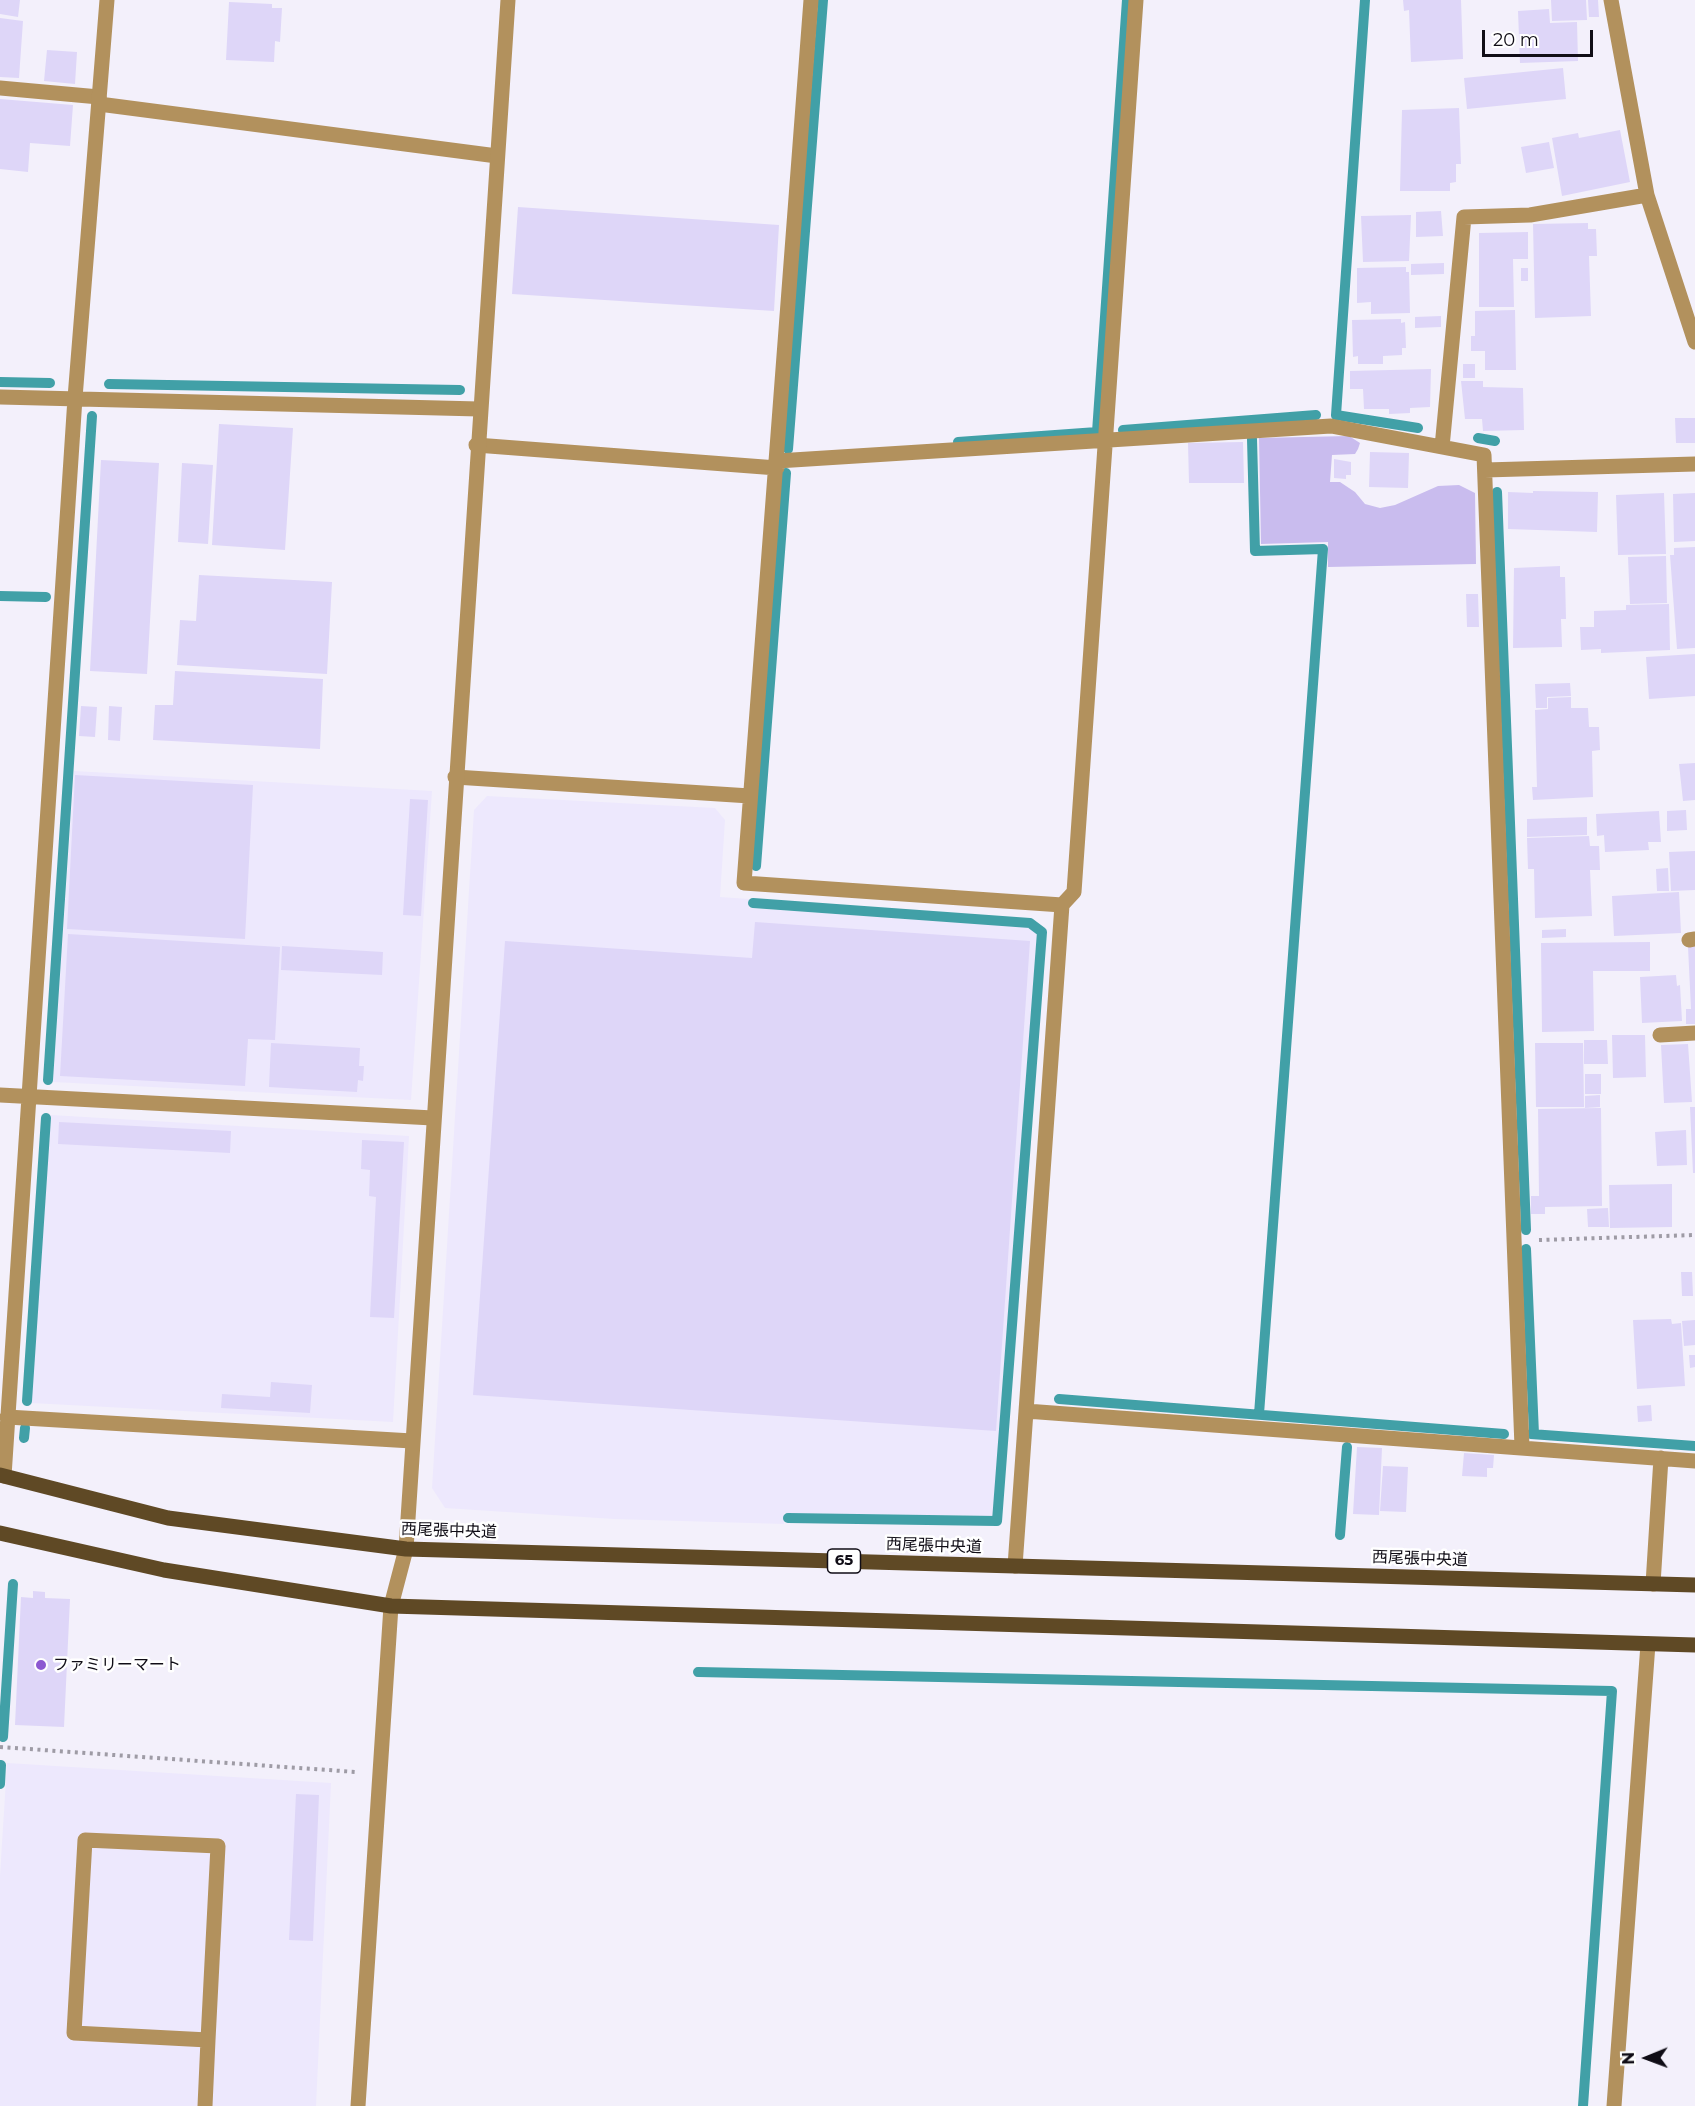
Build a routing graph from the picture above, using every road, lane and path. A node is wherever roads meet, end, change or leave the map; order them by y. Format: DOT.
graph roads {
  1 [pos="107,0"];
  2 [pos="508,0"];
  3 [pos="811,0"];
  4 [pos="1136,0"];
  5 [pos="1611,0"];
  6 [pos="0,88"];
  7 [pos="99,100"];
  8 [pos="496,156"];
  9 [pos="1647,195"];
  10 [pos="1695,342"];
  11 [pos="0,397"];
  12 [pos="75,398"];
  13 [pos="479,409"];
  14 [pos="1108,440"];
  15 [pos="477,445"];
  16 [pos="1442,447"];
  17 [pos="777,464"];
  18 [pos="1695,464"];
  19 [pos="1485,470"];
  20 [pos="455,777"];
  21 [pos="750,796"];
  22 [pos="1062,905"];
  23 [pos="1695,1033"];
  24 [pos="1660,1035"];
  25 [pos="0,1095"];
  26 [pos="28,1097"];
  27 [pos="433,1118"];
  28 [pos="1695,1235"];
  29 [pos="1515,1240"];
  30 [pos="1026,1411"];
  31 [pos="7,1417"];
  32 [pos="412,1441"];
  33 [pos="1522,1447"];
  34 [pos="1661,1458"];
  35 [pos="1695,1461"];
  36 [pos="2,1475"];
  37 [pos="0,1534"];
  38 [pos="406,1549"];
  39 [pos="1015,1566"];
  40 [pos="1653,1584"];
  41 [pos="1695,1585"];
  42 [pos="392,1606"];
  43 [pos="1648,1644"];
  44 [pos="1695,1645"];
  45 [pos="0,1747"];
  46 [pos="380,1774"];
  47 [pos="208,2040"];
  48 [pos="205,2106"];
  49 [pos="358,2106"];
  50 [pos="1614,2106"];
  1 -- 7 [label="street"];
  2 -- 8 [label="street"];
  3 -- 17 [label="street"];
  4 -- 14 [label="street"];
  5 -- 9 [label="street"];
  6 -- 7 [label="street"];
  7 -- 8 [label="street"];
  7 -- 12 [label="street"];
  8 -- 13 [label="street"];
  9 -- 10 [label="street"];
  9 -- 16 [label="street"];
  11 -- 12 [label="street"];
  12 -- 13 [label="street"];
  12 -- 26 [label="street"];
  13 -- 15 [label="street"];
  14 -- 16 [label="street"];
  14 -- 17 [label="street"];
  14 -- 22 [label="street"];
  15 -- 17 [label="street"];
  15 -- 20 [label="street"];
  16 -- 19 [label="street"];
  17 -- 21 [label="street"];
  18 -- 19 [label="street"];
  19 -- 29 [label="street"];
  20 -- 21 [label="street"];
  20 -- 27 [label="street"];
  21 -- 22 [label="street"];
  22 -- 30 [label="street"];
  23 -- 24 [label="street"];
  25 -- 26 [label="street"];
  26 -- 27 [label="street"];
  26 -- 31 [label="street"];
  27 -- 32 [label="street"];
  28 -- 29 [label="path"];
  29 -- 33 [label="street"];
  30 -- 33 [label="street"];
  30 -- 39 [label="street"];
  31 -- 32 [label="street"];
  31 -- 36 [label="street"];
  32 -- 38 [label="street"];
  33 -- 34 [label="street"];
  34 -- 35 [label="street"];
  34 -- 40 [label="street"];
  36 -- 38 [label="main road, 西尾張中央道 / 65"];
  37 -- 42 [label="main road"];
  38 -- 39 [label="main road, 西尾張中央道 / 65"];
  38 -- 42 [label="street"];
  39 -- 40 [label="main road, 西尾張中央道 / 65"];
  40 -- 41 [label="main road, 西尾張中央道 / 65"];
  42 -- 43 [label="main road"];
  42 -- 46 [label="street"];
  43 -- 44 [label="main road"];
  43 -- 50 [label="street"];
  45 -- 46 [label="path"];
  46 -- 49 [label="street"];
  47 -- 47 [label="street"];
  47 -- 48 [label="street"];
}
